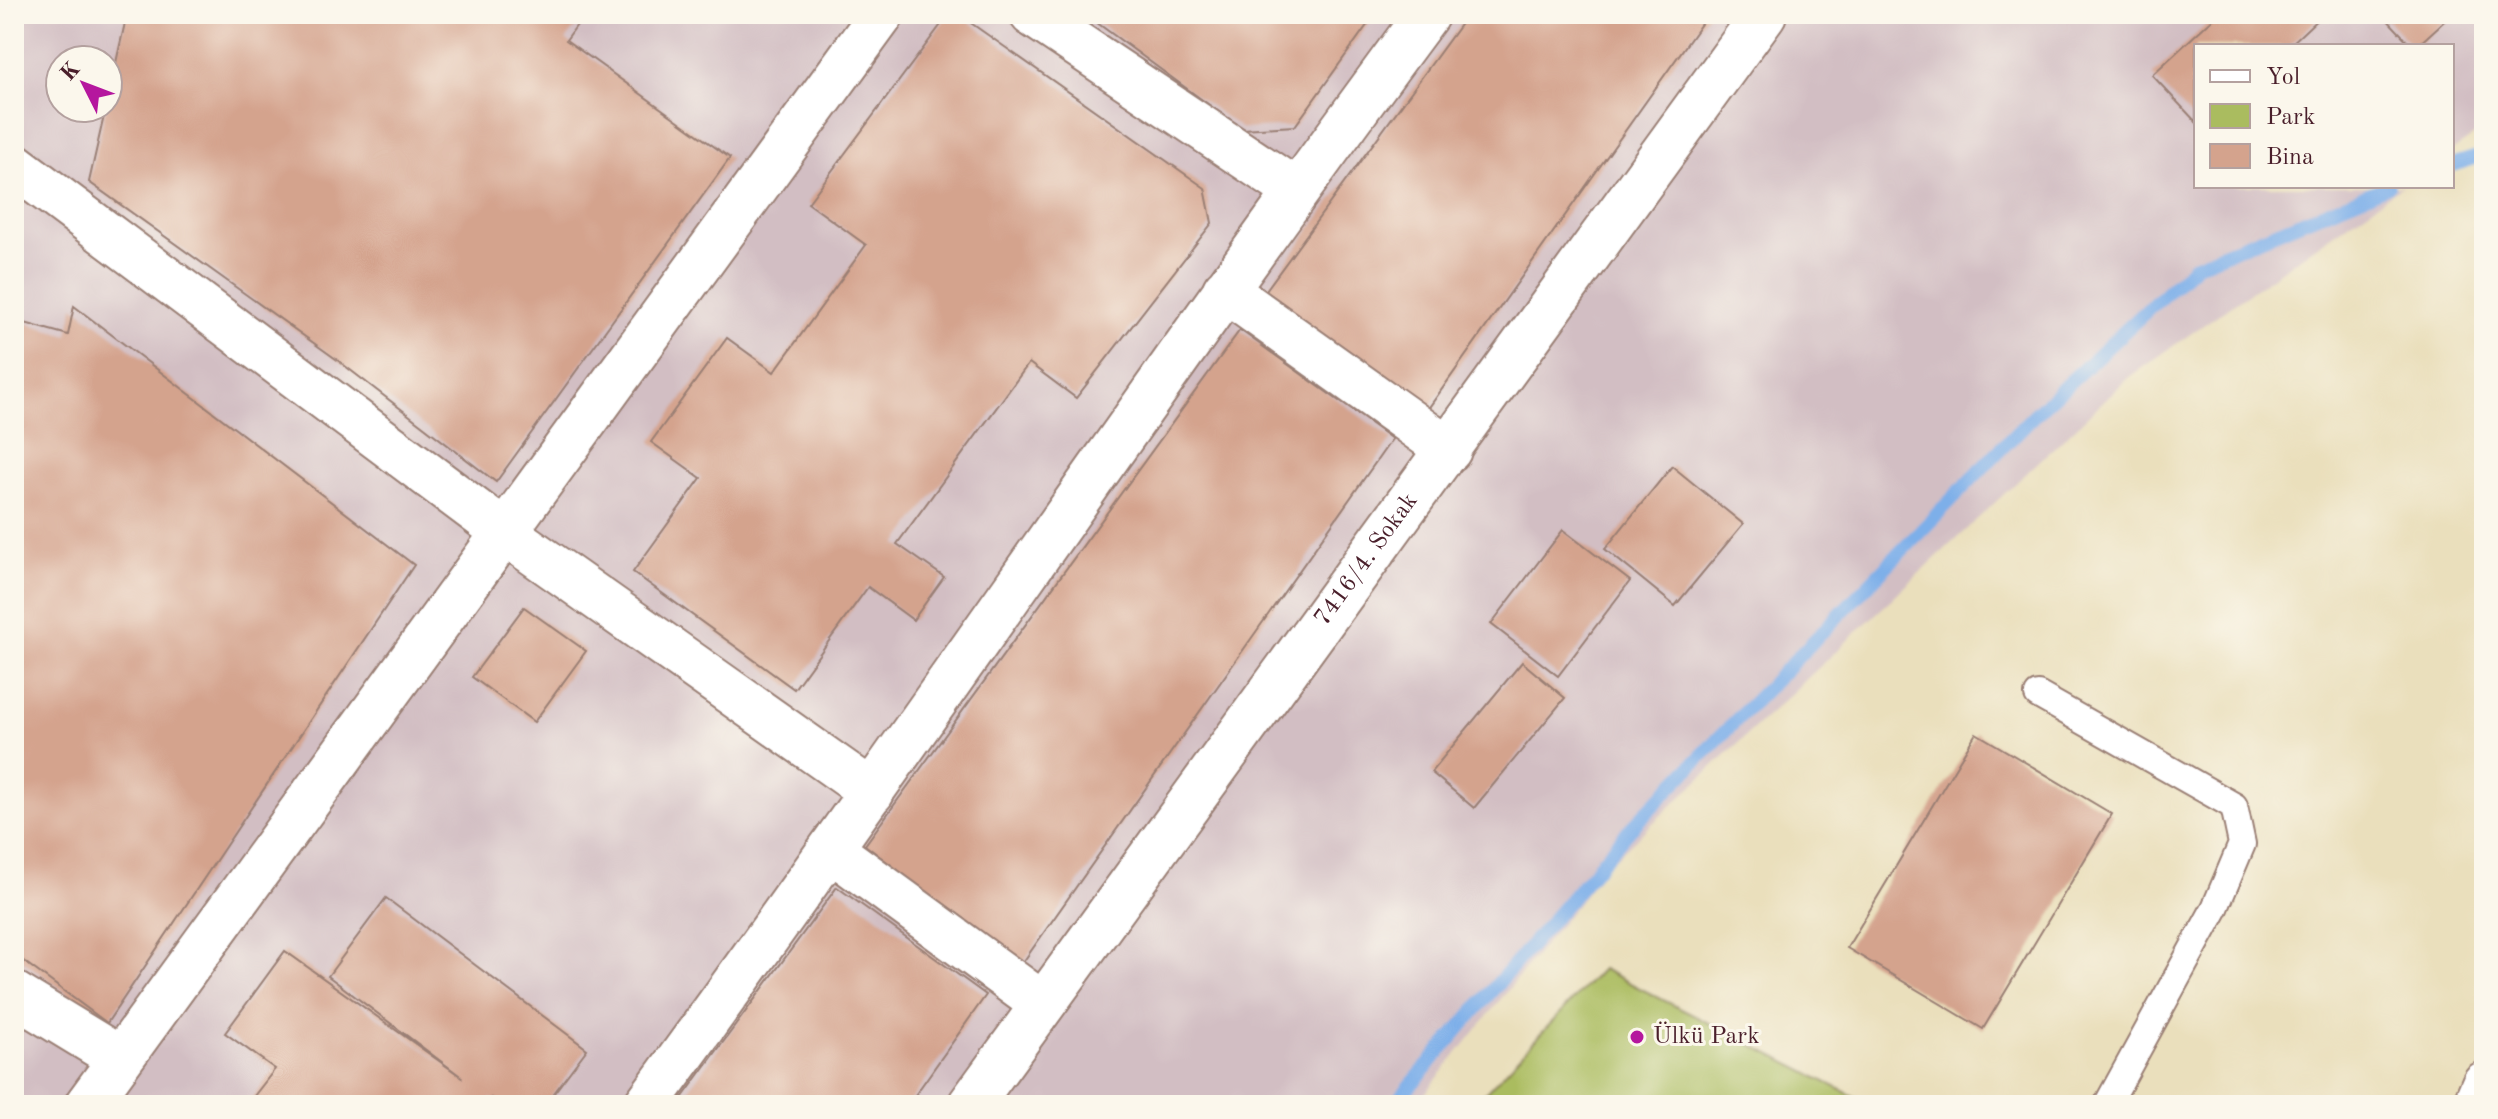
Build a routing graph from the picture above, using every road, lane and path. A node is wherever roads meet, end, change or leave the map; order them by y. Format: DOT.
graph roads {
  1 [pos="882,14"];
  2 [pos="1032,14"];
  3 [pos="1427,14"];
  4 [pos="1764,14"];
  5 [pos="14,165"];
  6 [pos="1296,191"];
  7 [pos="1225,290"];
  8 [pos="1449,450"];
  9 [pos="504,532"];
  10 [pos="2038,695"];
  11 [pos="872,792"];
  12 [pos="833,851"];
  13 [pos="14,994"];
  14 [pos="1041,1003"];
  15 [pos="119,1058"];
  16 [pos="2484,1084"];
  17 [pos="87,1105"];
  18 [pos="646,1105"];
  19 [pos="970,1105"];
  20 [pos="2107,1105"];
  21 [pos="2475,1105"];
  1 -- 9 [label="street"];
  2 -- 6 [label="street"];
  3 -- 6 [label="street"];
  4 -- 8 [label="street, 7416/4. Sokak"];
  5 -- 9 [label="street"];
  6 -- 7 [label="street"];
  7 -- 8 [label="street"];
  7 -- 11 [label="street"];
  8 -- 14 [label="street, 7416/4. Sokak"];
  9 -- 11 [label="street"];
  9 -- 15 [label="street"];
  10 -- 20 [label="lane"];
  11 -- 12 [label="street"];
  12 -- 14 [label="street"];
  12 -- 18 [label="street"];
  13 -- 15 [label="street"];
  14 -- 19 [label="street, 7416/4. Sokak"];
  15 -- 17 [label="street"];
  16 -- 21 [label="street"];
}
